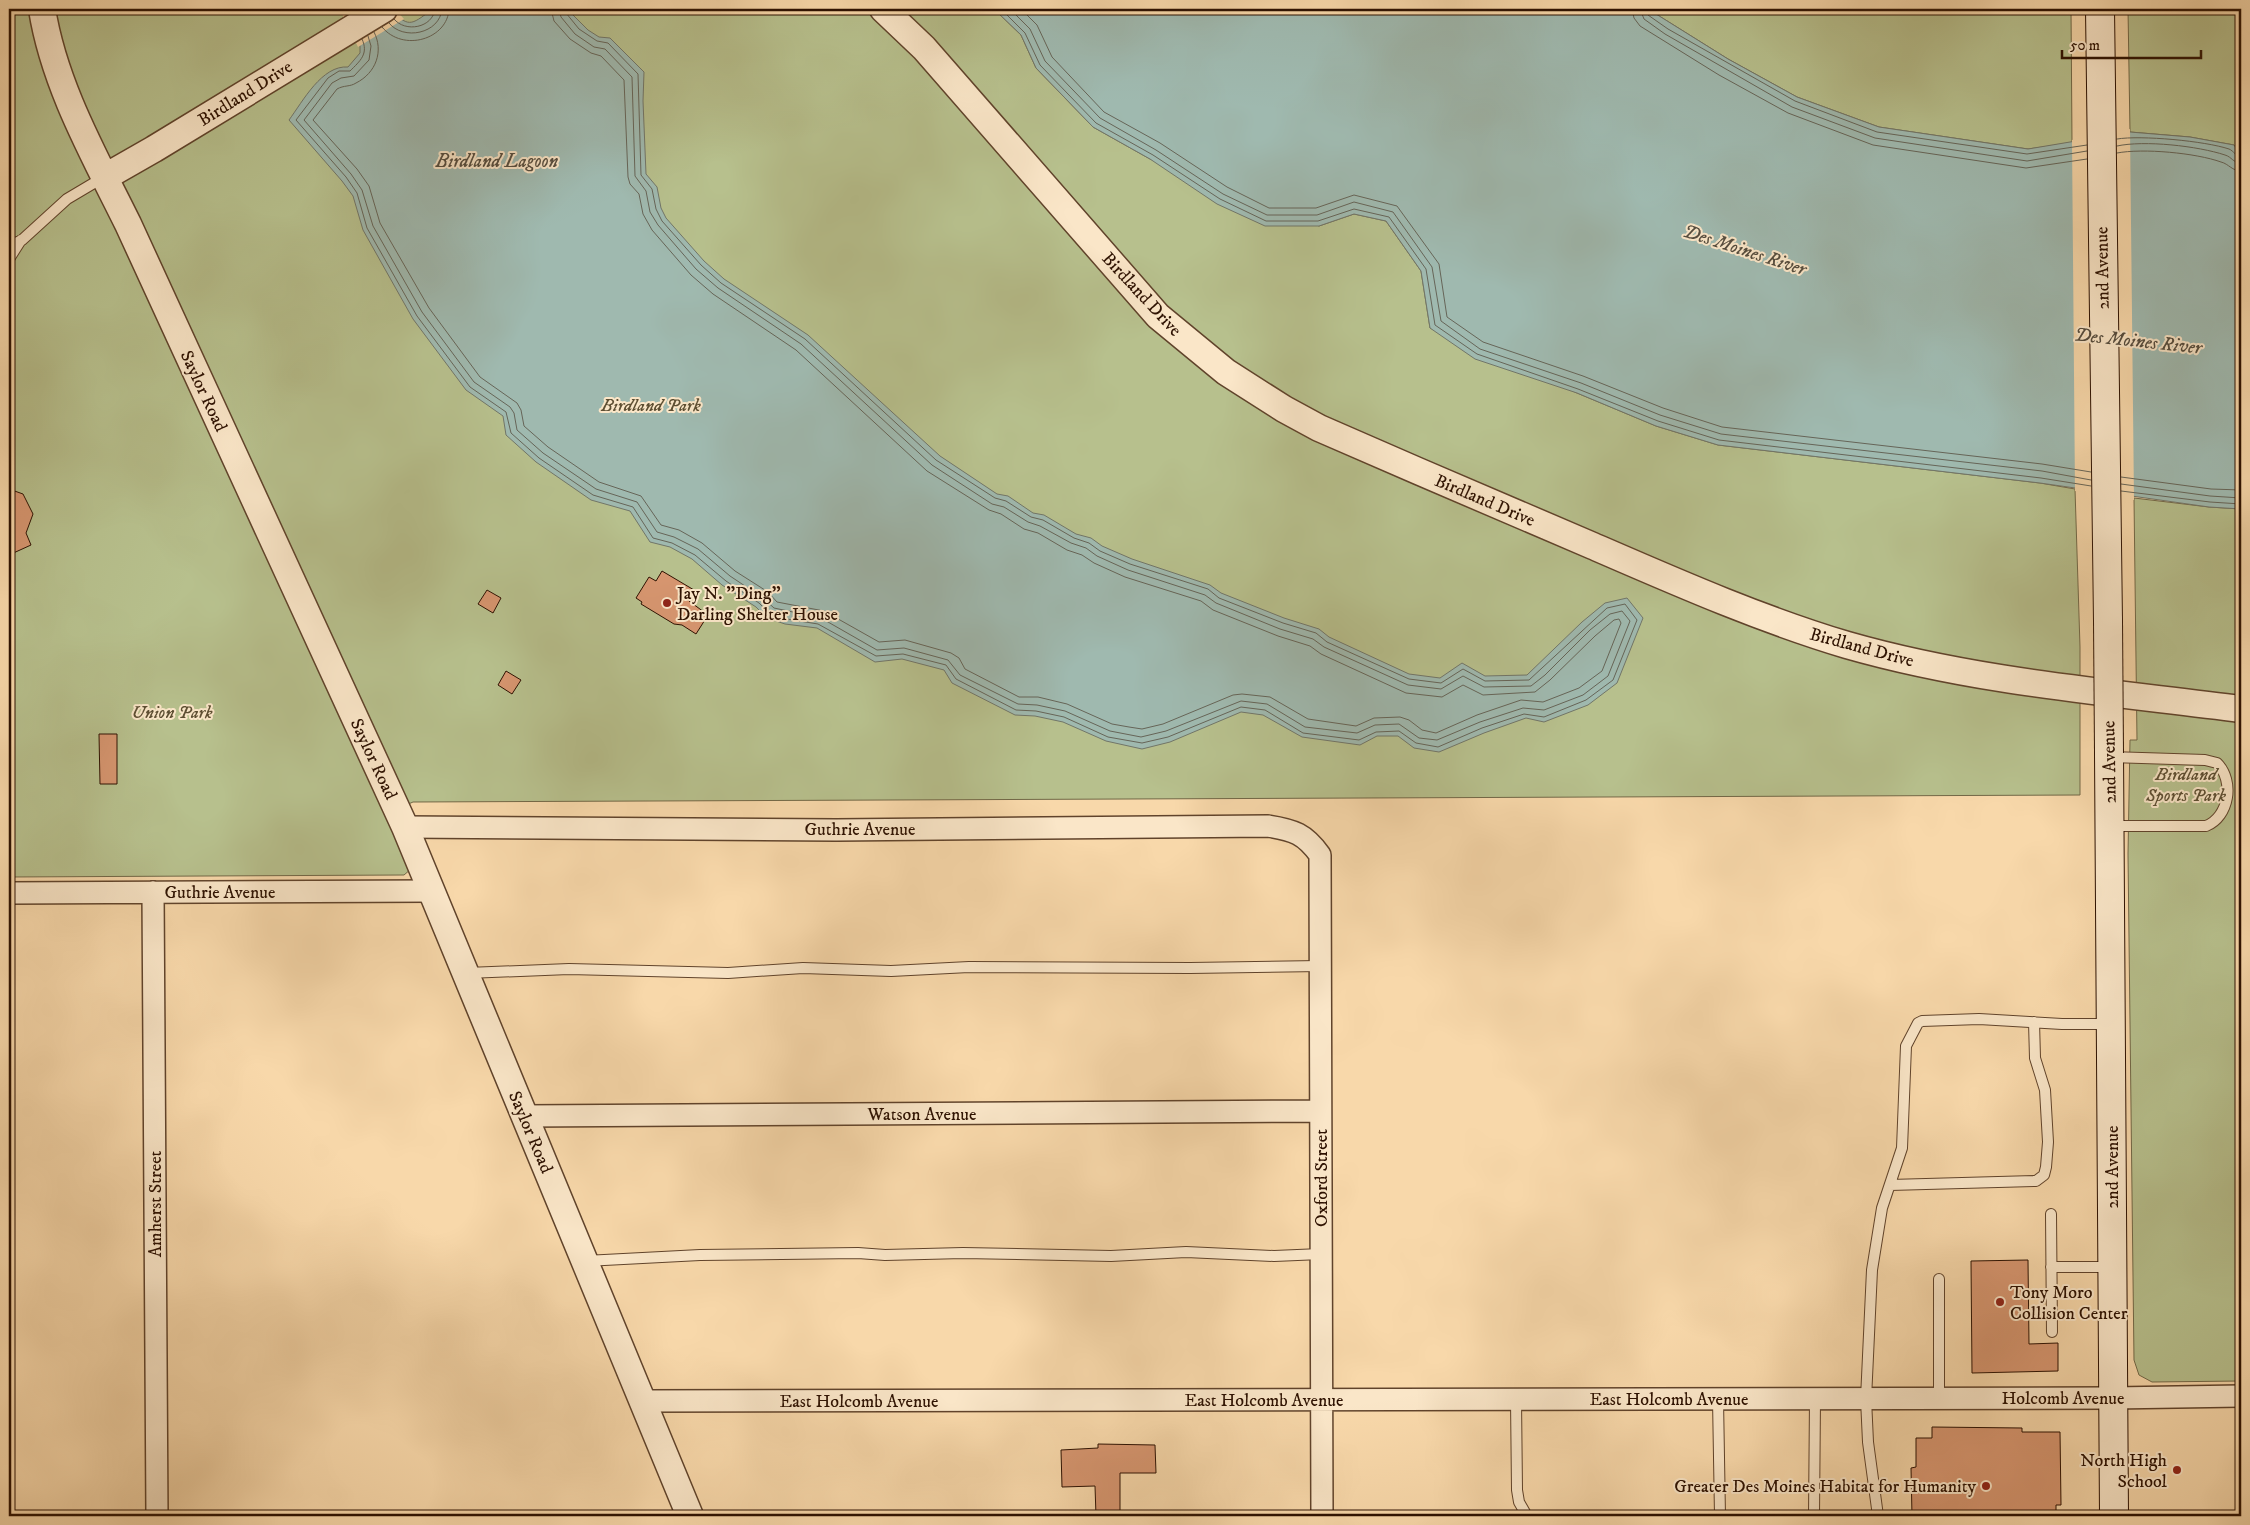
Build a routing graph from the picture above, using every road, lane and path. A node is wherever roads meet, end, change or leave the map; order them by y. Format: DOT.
graph roads {
  1 [pos="42,9"];
  2 [pos="384,9"];
  3 [pos="883,9"];
  4 [pos="2100,9"];
  5 [pos="105,177"];
  6 [pos="22,240"];
  7 [pos="9,246"];
  8 [pos="9,259"];
  9 [pos="2241,708"];
  10 [pos="2109,755"];
  11 [pos="2110,826"];
  12 [pos="405,827"];
  13 [pos="1311,842"];
  14 [pos="432,891"];
  15 [pos="153,892"];
  16 [pos="9,893"];
  17 [pos="1320,966"];
  18 [pos="464,973"];
  19 [pos="2034,1022"];
  20 [pos="2111,1024"];
  21 [pos="1320,1111"];
  22 [pos="524,1116"];
  23 [pos="1890,1185"];
  24 [pos="2051,1214"];
  25 [pos="1321,1254"];
  26 [pos="584,1260"];
  27 [pos="2051,1267"];
  28 [pos="2112,1267"];
  29 [pos="1939,1279"];
  30 [pos="2052,1332"];
  31 [pos="2241,1396"];
  32 [pos="2113,1398"];
  33 [pos="1718,1399"];
  34 [pos="1815,1399"];
  35 [pos="1876,1399"];
  36 [pos="1939,1399"];
  37 [pos="1321,1400"];
  38 [pos="1516,1400"];
  39 [pos="643,1401"];
  40 [pos="157,1516"];
  41 [pos="690,1516"];
  42 [pos="1322,1516"];
  43 [pos="1527,1516"];
  44 [pos="1720,1516"];
  45 [pos="1814,1516"];
  46 [pos="1878,1516"];
  47 [pos="2114,1516"];
  1 -- 5 [label="street, Saylor Road"];
  2 -- 5 [label="street, Birdland Drive"];
  3 -- 9 [label="street, Birdland Drive"];
  4 -- 10 [label="main road, 2nd Avenue, bridge"];
  5 -- 6 [label="lane"];
  5 -- 12 [label="street, Saylor Road"];
  6 -- 7 [label="lane"];
  6 -- 8 [label="lane"];
  10 -- 11 [label="main road, 2nd Avenue"];
  10 -- 11 [label="lane"];
  11 -- 20 [label="main road, 2nd Avenue"];
  12 -- 13 [label="street, Guthrie Avenue"];
  12 -- 14 [label="street, Saylor Road"];
  13 -- 17 [label="street, Oxford Street"];
  14 -- 15 [label="street, Guthrie Avenue"];
  14 -- 18 [label="street, Saylor Road"];
  15 -- 16 [label="street, Guthrie Avenue"];
  15 -- 40 [label="street, Amherst Street"];
  17 -- 18 [label="lane"];
  17 -- 21 [label="street, Oxford Street"];
  18 -- 22 [label="street, Saylor Road"];
  19 -- 20 [label="lane"];
  19 -- 23 [label="lane"];
  19 -- 23 [label="lane"];
  20 -- 28 [label="main road, 2nd Avenue"];
  21 -- 22 [label="street, Watson Avenue"];
  21 -- 25 [label="street, Oxford Street"];
  22 -- 26 [label="street, Saylor Road"];
  23 -- 35 [label="lane"];
  24 -- 27 [label="lane"];
  25 -- 26 [label="lane"];
  25 -- 37 [label="street, Oxford Street"];
  26 -- 39 [label="street, Saylor Road"];
  27 -- 28 [label="lane"];
  27 -- 30 [label="lane"];
  28 -- 32 [label="main road, 2nd Avenue"];
  29 -- 36 [label="lane"];
  31 -- 32 [label="street, Holcomb Avenue"];
  32 -- 36 [label="street, Holcomb Avenue"];
  32 -- 47 [label="main road, 2nd Avenue"];
  33 -- 34 [label="street, East Holcomb Avenue"];
  33 -- 38 [label="street, East Holcomb Avenue"];
  33 -- 44 [label="lane"];
  34 -- 35 [label="street, East Holcomb Avenue"];
  34 -- 45 [label="lane"];
  35 -- 36 [label="street, Holcomb Avenue"];
  35 -- 46 [label="lane"];
  37 -- 38 [label="street, East Holcomb Avenue"];
  37 -- 39 [label="street, East Holcomb Avenue"];
  37 -- 42 [label="street, Oxford Street"];
  38 -- 43 [label="lane"];
  39 -- 41 [label="street, Saylor Road"];
}
